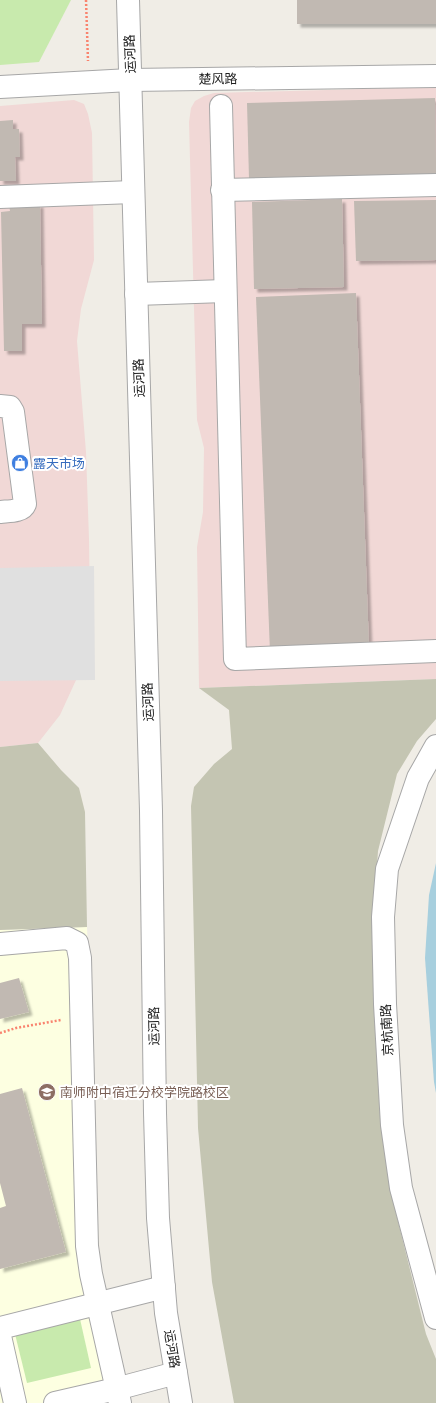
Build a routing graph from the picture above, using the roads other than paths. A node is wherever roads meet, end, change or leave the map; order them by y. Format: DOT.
graph roads {
  1 [pos="128,0"];
  2 [pos="436,76"];
  3 [pos="130,80"];
  4 [pos="0,87"];
  5 [pos="221,106"];
  6 [pos="436,185"];
  7 [pos="222,190"];
  8 [pos="133,192"];
  9 [pos="0,197"];
  10 [pos="225,291"];
  11 [pos="136,294"];
  12 [pos="0,406"];
  13 [pos="0,512"];
  14 [pos="436,651"];
  15 [pos="436,746"];
  16 [pos="0,944"];
  17 [pos="164,1287"];
  18 [pos="97,1304"];
  19 [pos="436,1318"];
  20 [pos="0,1328"];
  21 [pos="0,1336"];
  22 [pos="176,1373"];
  23 [pos="118,1396"];
  24 [pos="15,1403"];
  25 [pos="55,1403"];
  26 [pos="182,1403"];
  1 -- 3 [label="street, 运河路"];
  2 -- 3 [label="street, 楚风路"];
  3 -- 4 [label="street, 楚风路"];
  3 -- 8 [label="street, 运河路"];
  5 -- 7 [label="street"];
  6 -- 7 [label="street"];
  7 -- 10 [label="street"];
  8 -- 9 [label="street"];
  8 -- 11 [label="street, 运河路"];
  10 -- 11 [label="street"];
  10 -- 14 [label="street"];
  11 -- 17 [label="street, 运河路"];
  12 -- 13 [label="street"];
  15 -- 19 [label="street, 京杭南路"];
  16 -- 18 [label="street"];
  17 -- 18 [label="street"];
  17 -- 22 [label="street, 运河路"];
  18 -- 20 [label="street"];
  18 -- 23 [label="street"];
  21 -- 24 [label="street"];
  22 -- 23 [label="street"];
  22 -- 26 [label="street, 运河路"];
  23 -- 25 [label="street"];
}
